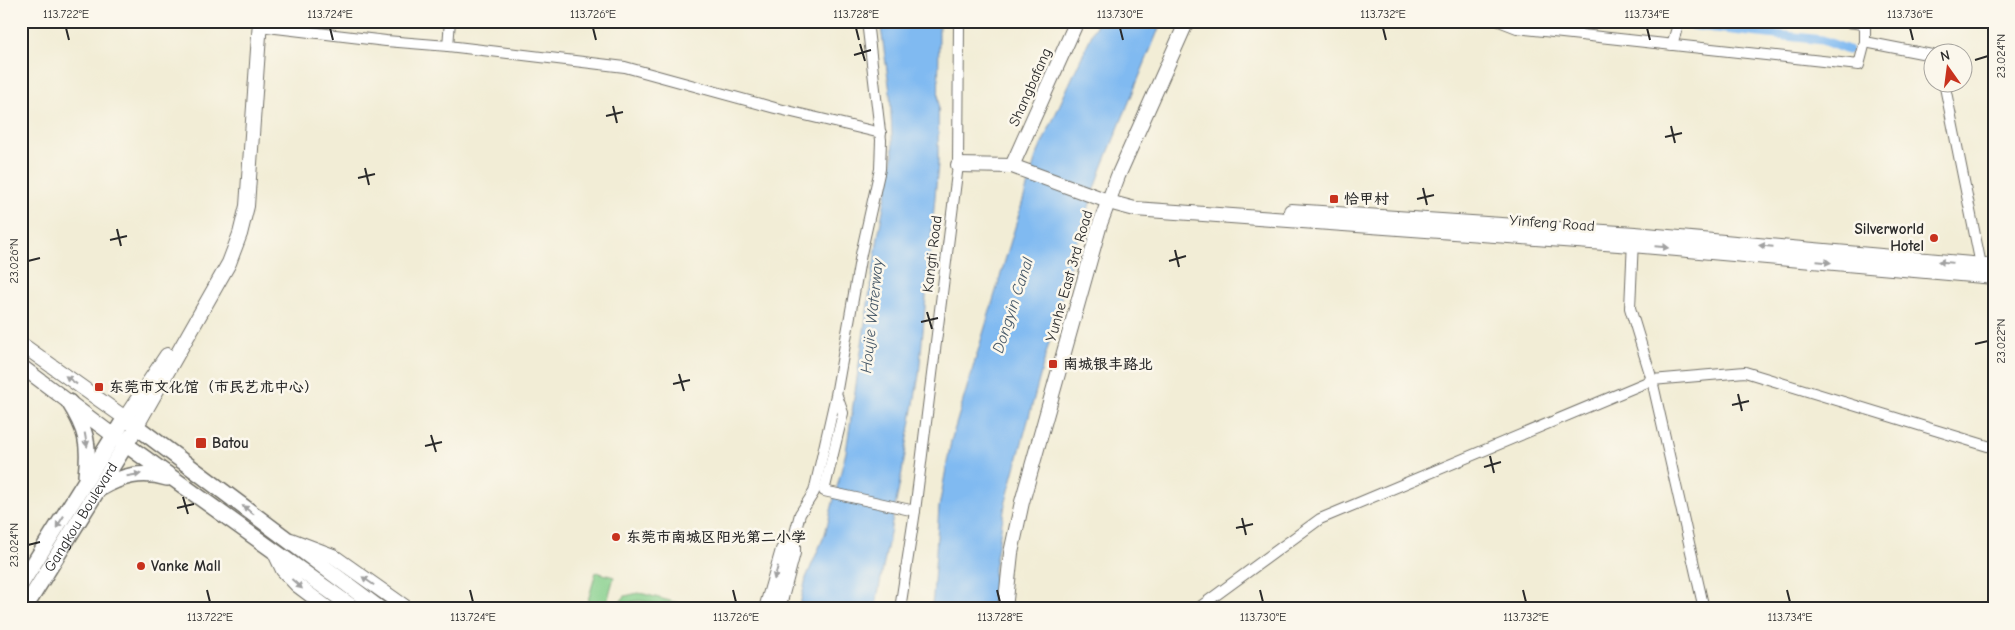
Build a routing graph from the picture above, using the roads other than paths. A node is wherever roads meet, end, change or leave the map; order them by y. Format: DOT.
graph roads {
  1 [pos="450,21"];
  2 [pos="867,21"];
  3 [pos="959,21"];
  4 [pos="1077,21"];
  5 [pos="1187,21"];
  6 [pos="1195,21"];
  7 [pos="1499,21"];
  8 [pos="1679,21"];
  9 [pos="1836,21"];
  10 [pos="1864,23"];
  11 [pos="259,24"];
  12 [pos="1674,40"];
  13 [pos="1865,42"];
  14 [pos="448,46"];
  15 [pos="1922,53"];
  16 [pos="1946,92"];
  17 [pos="881,133"];
  18 [pos="958,165"];
  19 [pos="1012,166"];
  20 [pos="1114,200"];
  21 [pos="1633,239"];
  22 [pos="1987,265"];
  23 [pos="1994,277"];
  24 [pos="21,344"];
  25 [pos="21,366"];
  26 [pos="1652,380"];
  27 [pos="836,395"];
  28 [pos="69,402"];
  29 [pos="130,422"];
  30 [pos="120,440"];
  31 [pos="1994,448"];
  32 [pos="176,480"];
  33 [pos="91,487"];
  34 [pos="915,511"];
  35 [pos="287,539"];
  36 [pos="793,541"];
  37 [pos="274,551"];
  38 [pos="21,584"];
  39 [pos="24,609"];
  40 [pos="329,609"];
  41 [pos="355,609"];
  42 [pos="380,609"];
  43 [pos="408,609"];
  44 [pos="766,609"];
  45 [pos="778,609"];
  46 [pos="900,609"];
  47 [pos="1005,609"];
  48 [pos="1014,609"];
  49 [pos="1197,609"];
  50 [pos="1704,609"];
  1 -- 14 [label="street"];
  2 -- 17 [label="street"];
  3 -- 18 [label="street, Kangti Road"];
  4 -- 19 [label="street, Shangbafang"];
  5 -- 20 [label="street, Yunhe East 3rd Road"];
  6 -- 20 [label="street, Yunhe East 3rd Road"];
  7 -- 12 [label="street"];
  8 -- 12 [label="street"];
  9 -- 10 [label="street"];
  10 -- 13 [label="street"];
  11 -- 14 [label="street"];
  11 -- 29 [label="street"];
  12 -- 13 [label="street"];
  13 -- 15 [label="street"];
  14 -- 17 [label="street"];
  16 -- 22 [label="street"];
  17 -- 27 [label="street"];
  18 -- 19 [label="street, Yinfeng Road"];
  18 -- 34 [label="street, Kangti Road"];
  19 -- 20 [label="street, Yinfeng Road"];
  20 -- 21 [label="street, Yinfeng Road"];
  20 -- 47 [label="street, Yunhe East 3rd Road"];
  20 -- 48 [label="street, Yunhe East 3rd Road"];
  22 -- 21 [label="street, Yinfeng Road, one-way"];
  21 -- 23 [label="street, Yinfeng Road, one-way"];
  21 -- 26 [label="street"];
  29 -- 24 [label="street, one-way"];
  25 -- 28 [label="street"];
  26 -- 31 [label="street"];
  26 -- 49 [label="street"];
  26 -- 50 [label="street"];
  27 -- 34 [label="street"];
  27 -- 36 [label="street"];
  28 -- 30 [label="street"];
  28 -- 33 [label="main road, one-way"];
  29 -- 30 [label="main road, Gangkou Boulevard"];
  35 -- 29 [label="main road, one-way"];
  30 -- 32 [label="main road"];
  30 -- 33 [label="main road, Gangkou Boulevard"];
  33 -- 32 [label="main road, one-way"];
  32 -- 37 [label="main road"];
  33 -- 38 [label="main road, Gangkou Boulevard, one-way"];
  33 -- 39 [label="main road, Gangkou Boulevard"];
  34 -- 46 [label="street, Kangti Road"];
  35 -- 42 [label="main road"];
  43 -- 35 [label="street, one-way"];
  36 -- 44 [label="street, one-way"];
  36 -- 45 [label="street"];
  37 -- 40 [label="street, one-way"];
  37 -- 41 [label="main road"];
}
